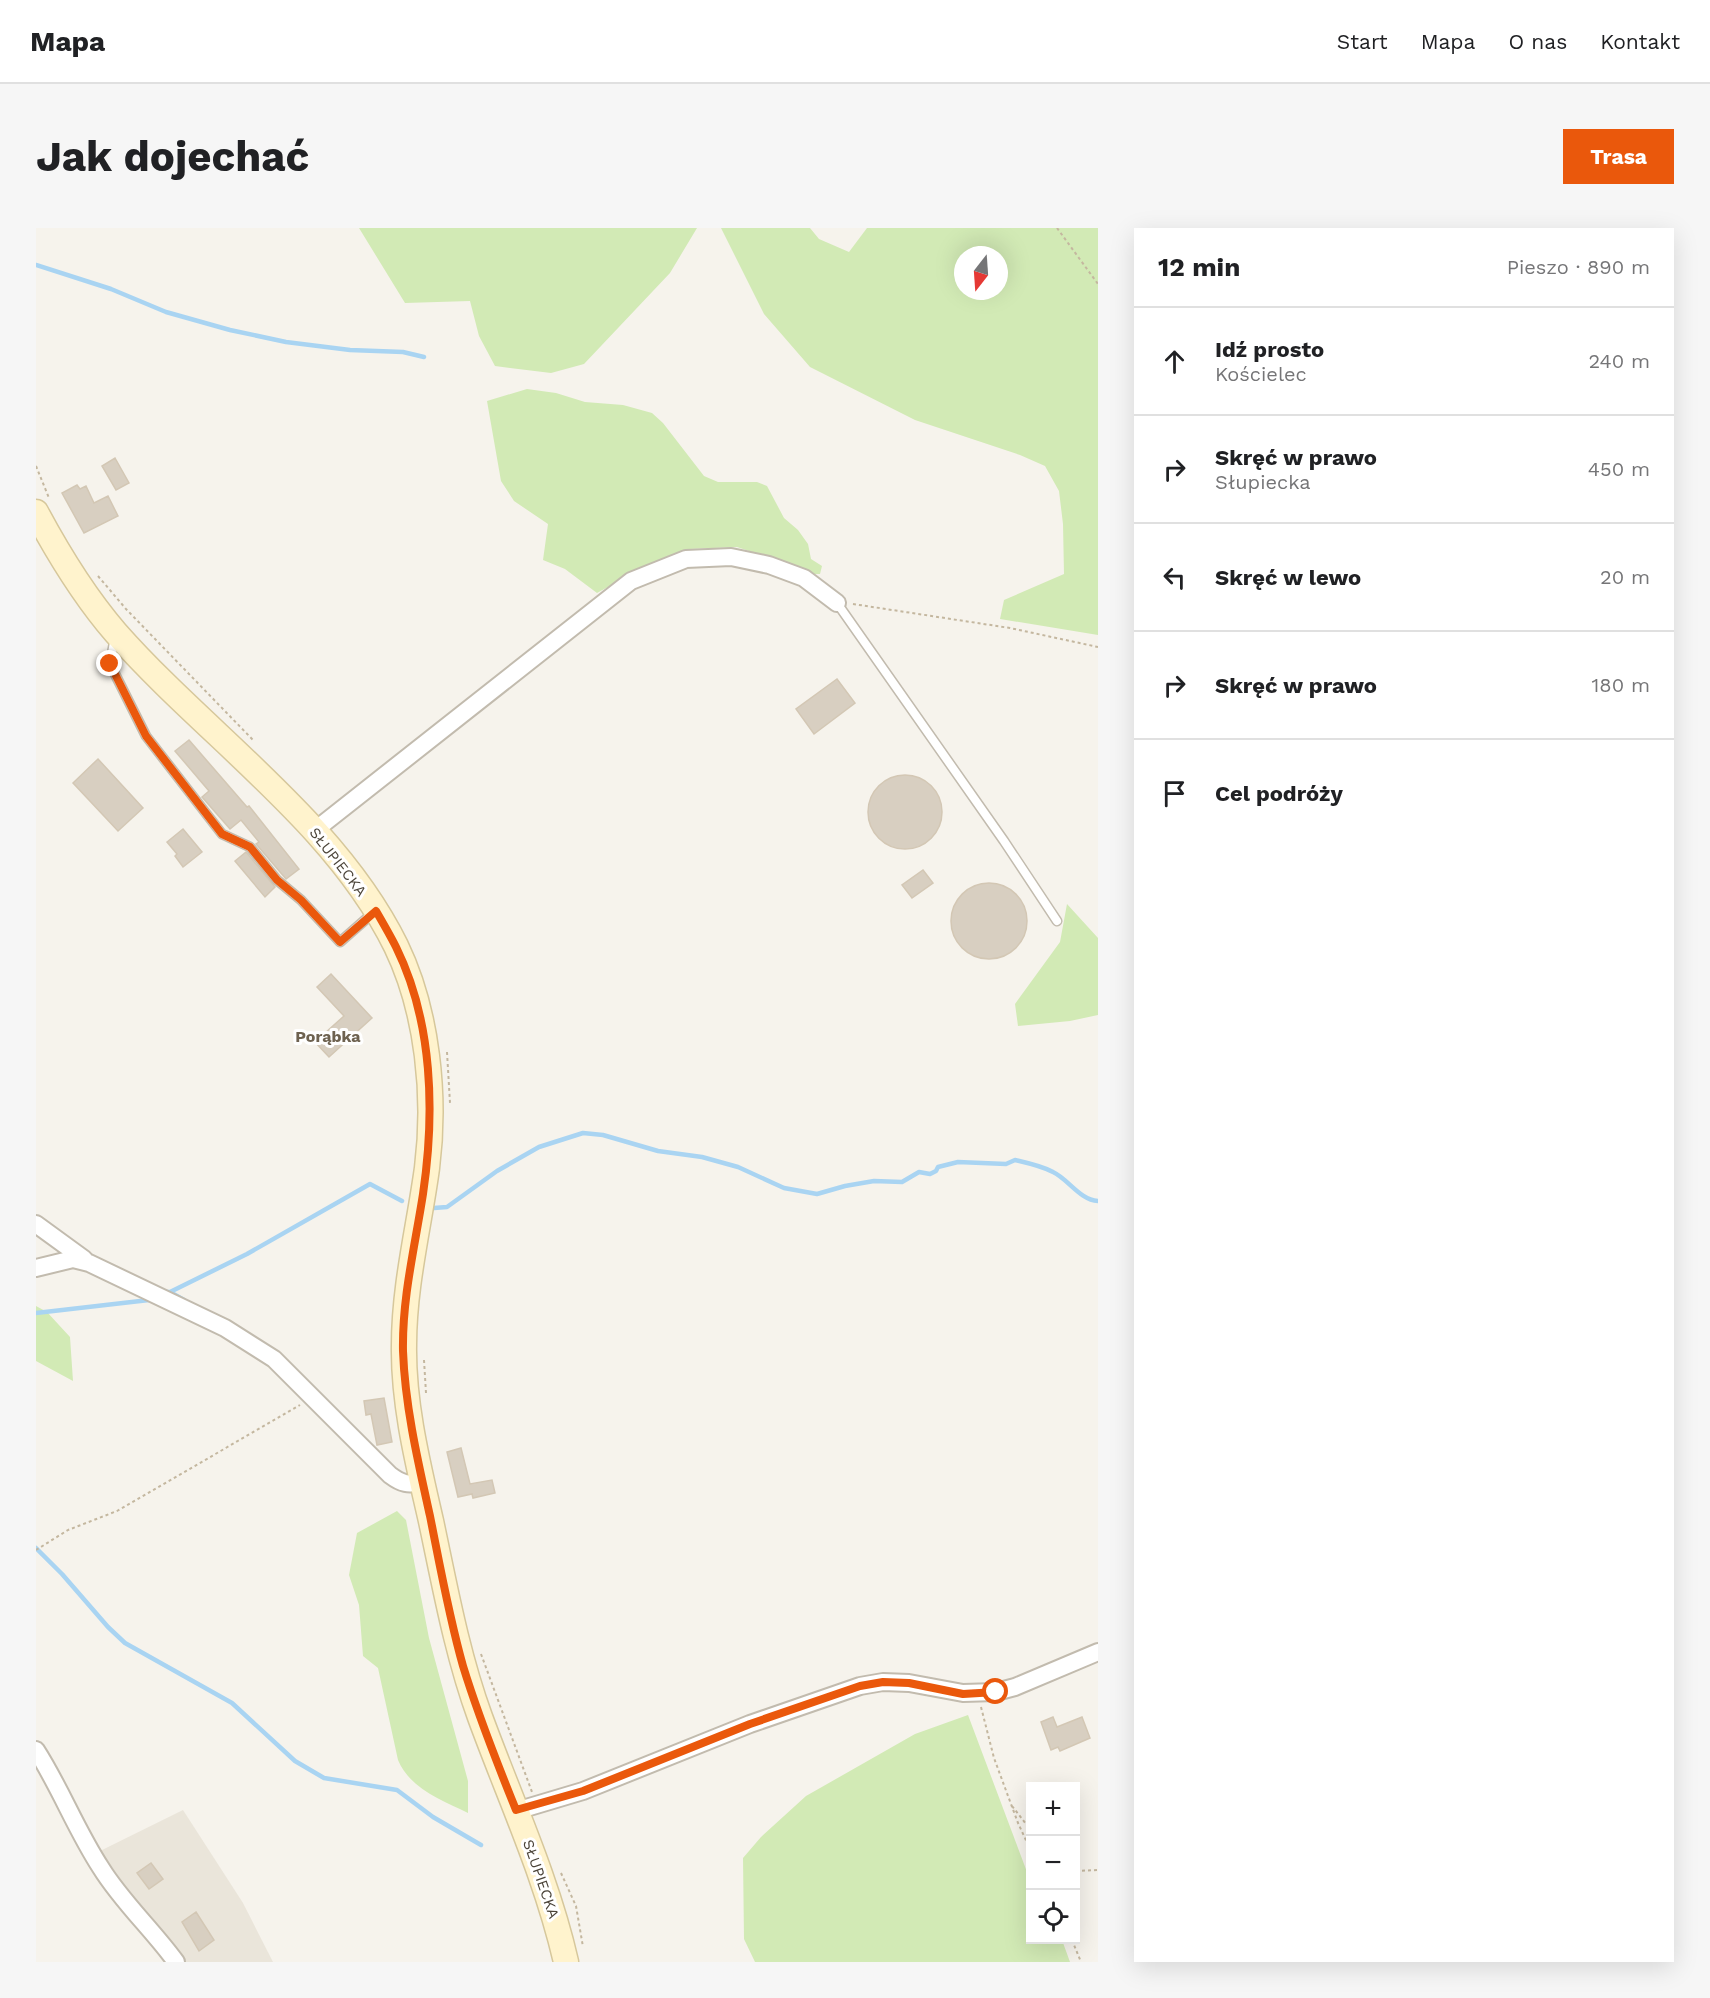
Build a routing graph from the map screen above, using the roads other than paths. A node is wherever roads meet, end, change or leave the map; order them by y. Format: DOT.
graph roads {
  1 [pos="42,505"];
  2 [pos="837,603"];
  3 [pos="116,632"];
  4 [pos="314,831"];
  5 [pos="376,911"];
  6 [pos="1057,921"];
  7 [pos="36,1224"];
  8 [pos="89,1263"];
  9 [pos="36,1268"];
  10 [pos="423,1482"];
  11 [pos="1098,1652"];
  12 [pos="36,1750"];
  13 [pos="526,1808"];
  14 [pos="575,1955"];
  15 [pos="176,1962"];
  1 -- 3 [label="main road, SŁUPIECKA"];
  2 -- 4 [label="street"];
  2 -- 6 [label="lane"];
  3 -- 4 [label="main road, SŁUPIECKA"];
  3 -- 5 [label="lane"];
  4 -- 5 [label="main road, SŁUPIECKA"];
  5 -- 10 [label="main road, SŁUPIECKA"];
  7 -- 8 [label="street"];
  8 -- 9 [label="street"];
  8 -- 10 [label="street"];
  10 -- 13 [label="main road, SŁUPIECKA"];
  11 -- 13 [label="street"];
  12 -- 15 [label="street"];
  13 -- 14 [label="main road, SŁUPIECKA"];
}
